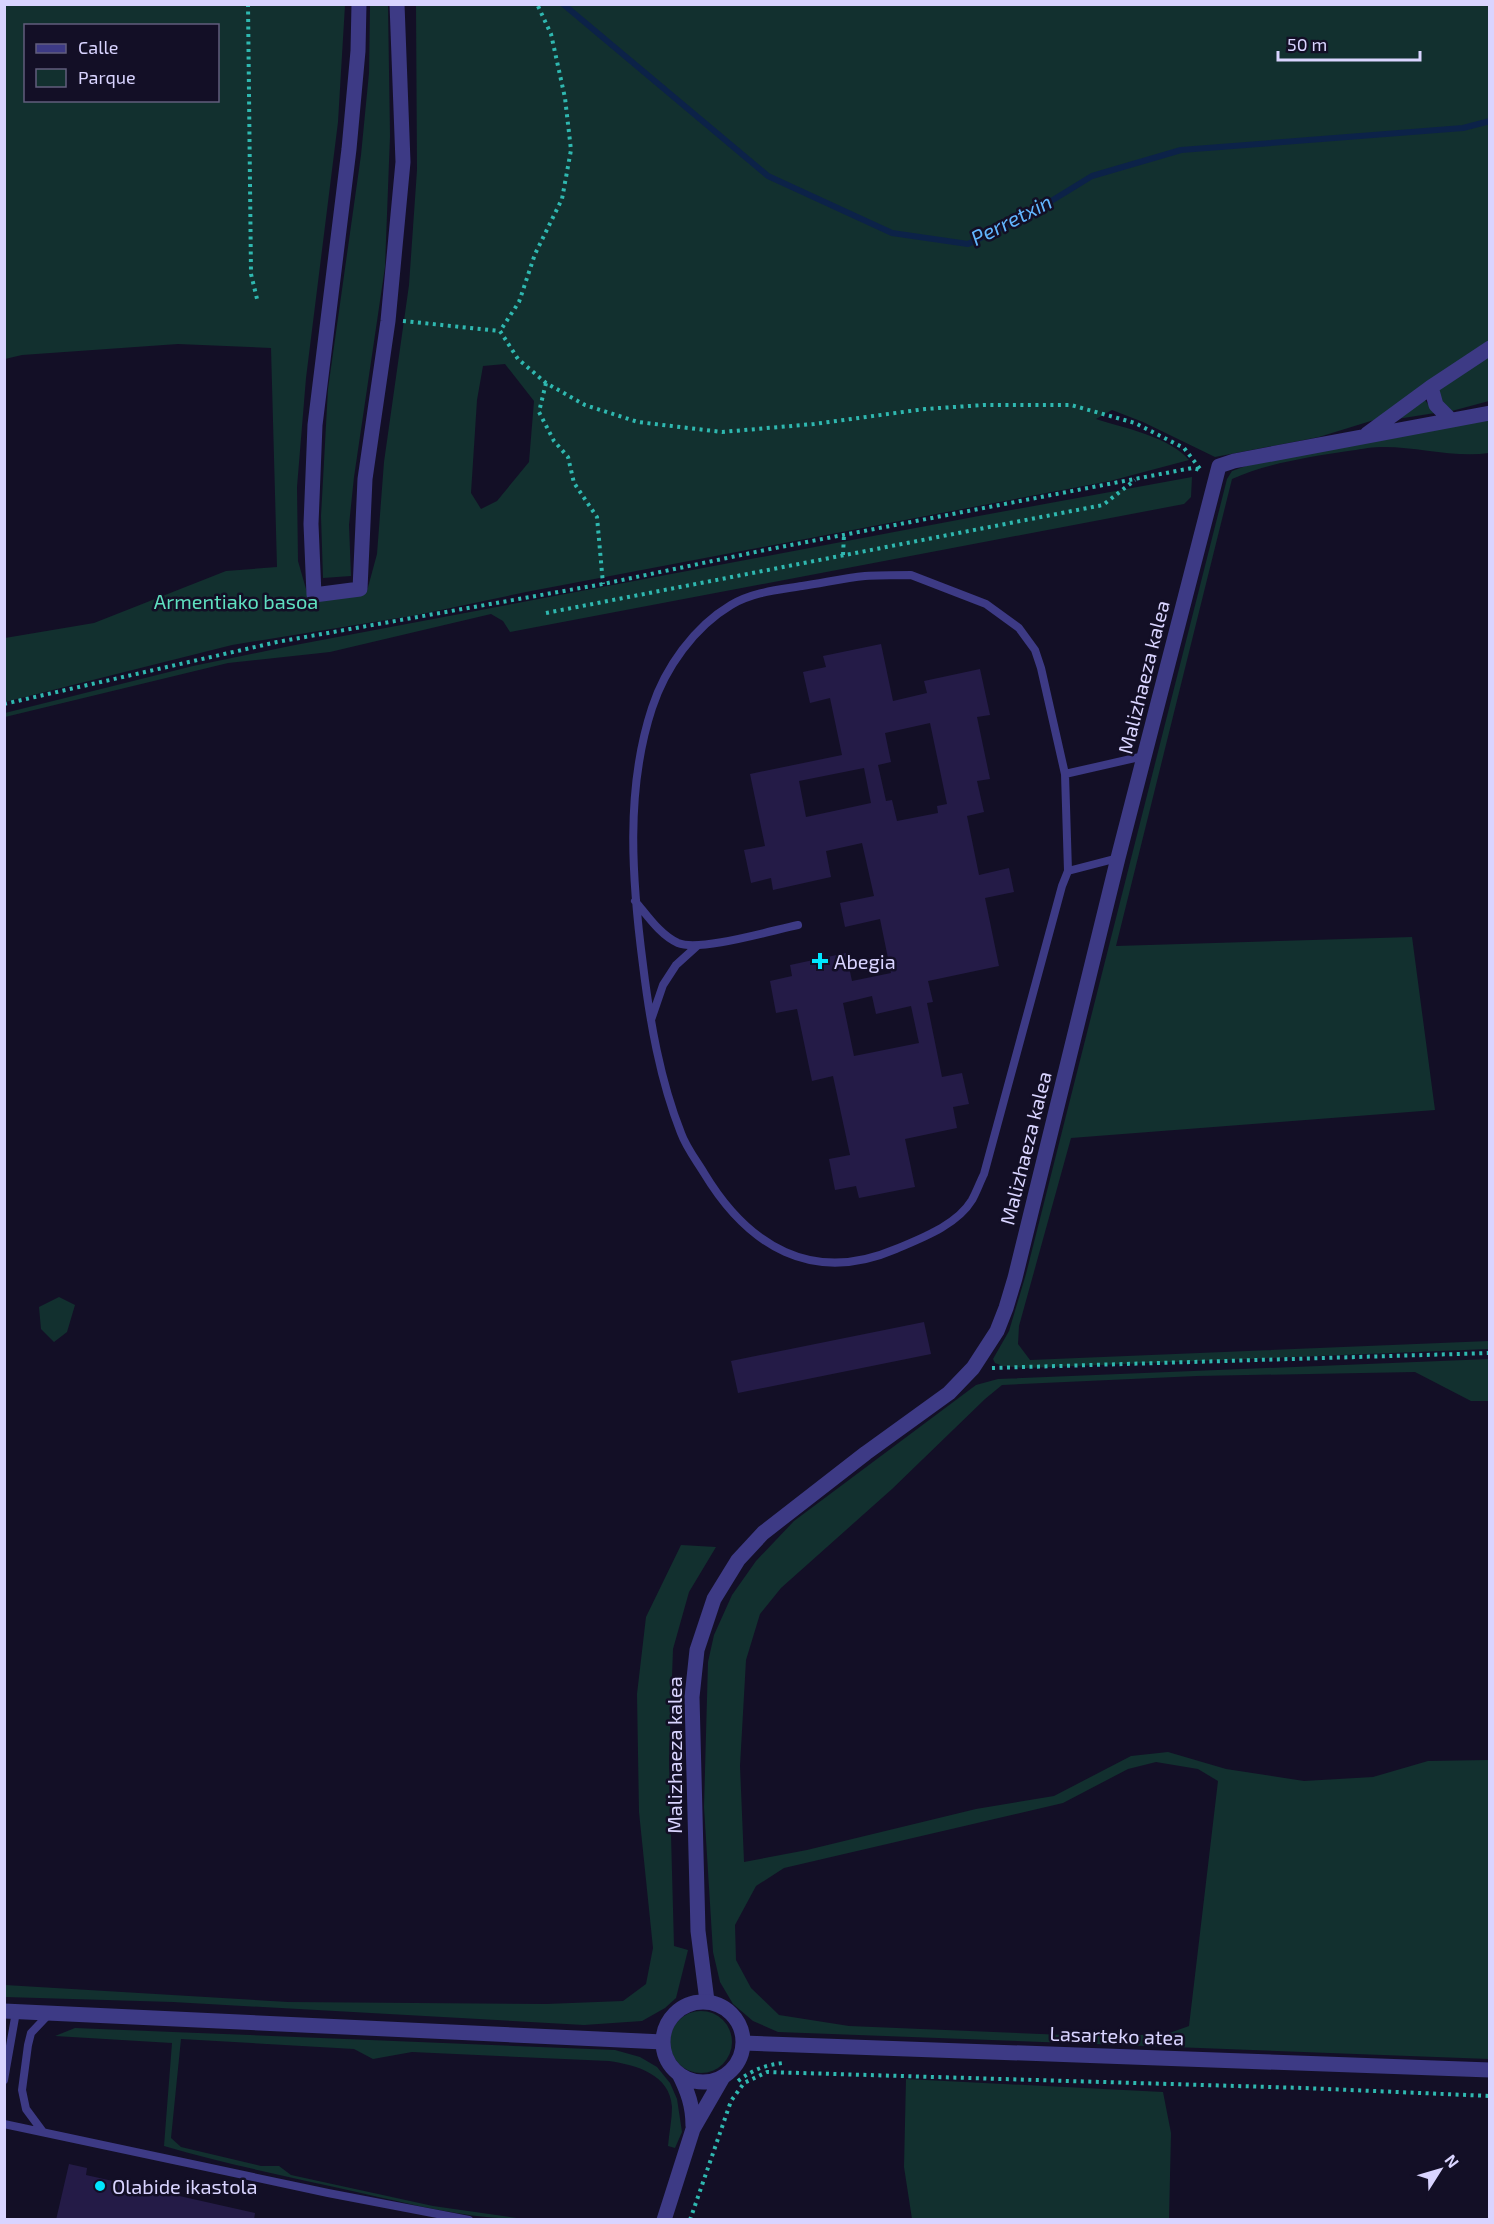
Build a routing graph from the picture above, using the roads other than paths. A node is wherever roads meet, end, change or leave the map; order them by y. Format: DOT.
graph roads {
  1 [pos="359,4"];
  2 [pos="397,4"];
  3 [pos="1490,348"];
  4 [pos="1431,387"];
  5 [pos="1490,413"];
  6 [pos="1451,420"];
  7 [pos="1362,438"];
  8 [pos="1144,756"];
  9 [pos="1065,774"];
  10 [pos="1118,858"];
  11 [pos="1068,871"];
  12 [pos="634,900"];
  13 [pos="798,925"];
  14 [pos="697,946"];
  15 [pos="650,1023"];
  16 [pos="707,2001"];
  17 [pos="10,2012"];
  18 [pos="49,2014"];
  19 [pos="663,2042"];
  20 [pos="743,2043"];
  21 [pos="1490,2070"];
  22 [pos="679,2074"];
  23 [pos="4,2080"];
  24 [pos="727,2083"];
  25 [pos="4,2124"];
  26 [pos="693,2129"];
  27 [pos="43,2132"];
  28 [pos="470,2220"];
  29 [pos="664,2220"];
  1 -- 2 [label="street"];
  3 -- 4 [label="street"];
  4 -- 6 [label="street"];
  4 -- 7 [label="street"];
  5 -- 6 [label="street, Malizhaeza kalea"];
  6 -- 7 [label="street, Malizhaeza kalea"];
  7 -- 8 [label="street, Malizhaeza kalea"];
  8 -- 9 [label="lane"];
  8 -- 10 [label="street, Malizhaeza kalea"];
  9 -- 11 [label="lane"];
  9 -- 12 [label="lane"];
  10 -- 11 [label="lane"];
  10 -- 16 [label="street, Malizhaeza kalea"];
  11 -- 15 [label="lane"];
  12 -- 14 [label="lane"];
  12 -- 15 [label="lane"];
  13 -- 14 [label="lane"];
  14 -- 15 [label="lane"];
  16 -- 19 [label="street"];
  16 -- 20 [label="street"];
  17 -- 18 [label="street"];
  17 -- 23 [label="lane"];
  18 -- 19 [label="street"];
  18 -- 27 [label="lane"];
  19 -- 22 [label="street"];
  20 -- 21 [label="street, Lasarteko atea"];
  20 -- 24 [label="street"];
  22 -- 24 [label="street"];
  22 -- 26 [label="street"];
  24 -- 26 [label="street"];
  25 -- 27 [label="lane"];
  26 -- 29 [label="street"];
  27 -- 28 [label="lane"];
}
